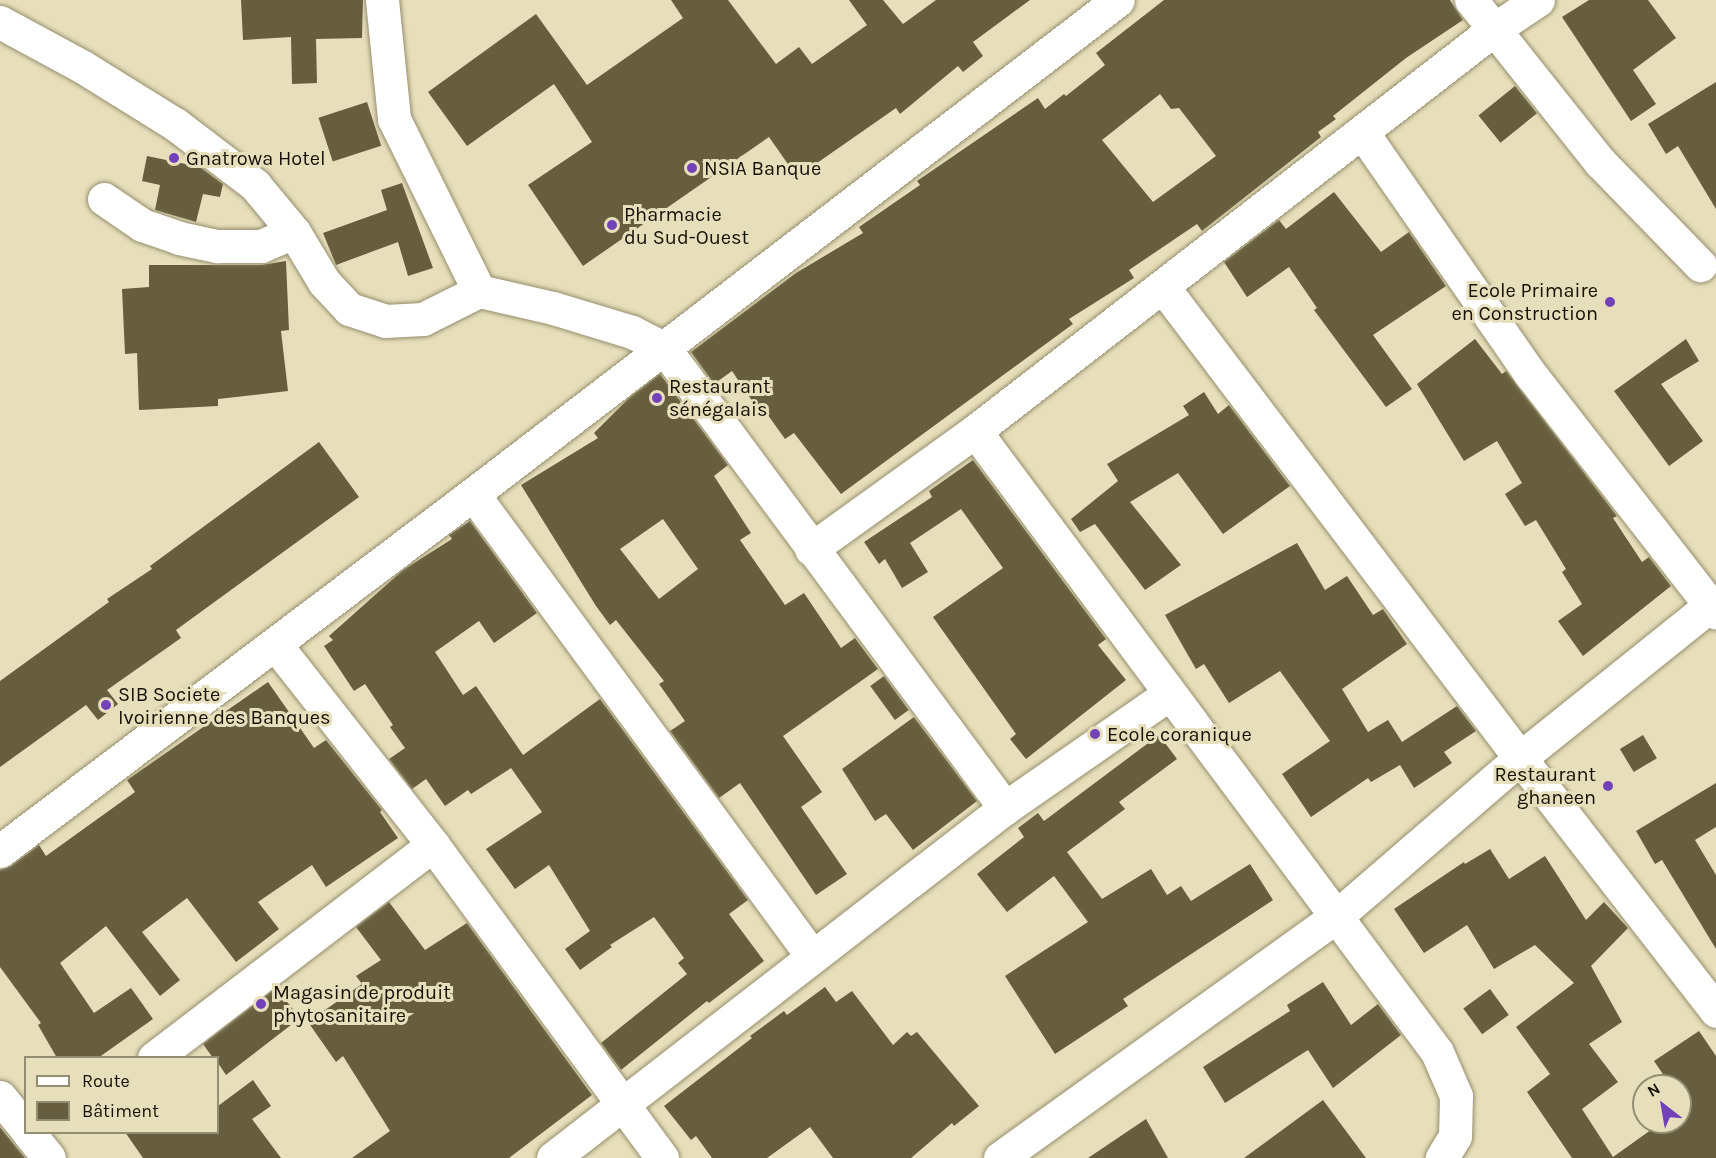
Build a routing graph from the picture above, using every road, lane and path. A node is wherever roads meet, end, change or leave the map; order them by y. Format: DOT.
graph roads {
  1 [pos="382,0"];
  2 [pos="1118,0"];
  3 [pos="1471,0"];
  4 [pos="1538,0"];
  5 [pos="0,22"];
  6 [pos="1493,30"];
  7 [pos="1362,132"];
  8 [pos="104,199"];
  9 [pos="294,232"];
  10 [pos="1700,265"];
  11 [pos="1163,287"];
  12 [pos="479,291"];
  13 [pos="664,348"];
  14 [pos="975,431"];
  15 [pos="473,494"];
  16 [pos="811,549"];
  17 [pos="1714,606"];
  18 [pos="274,644"];
  19 [pos="1169,694"];
  20 [pos="1520,758"];
  21 [pos="1005,808"];
  22 [pos="434,845"];
  23 [pos="0,851"];
  24 [pos="1338,915"];
  25 [pos="812,956"];
  26 [pos="1716,1011"];
  27 [pos="157,1056"];
  28 [pos="0,1097"];
  29 [pos="622,1104"];
  30 [pos="24,1123"];
  31 [pos="553,1158"];
  32 [pos="662,1158"];
  33 [pos="1000,1158"];
  34 [pos="1442,1158"];
  1 -- 12 [label="street"];
  2 -- 13 [label="street"];
  3 -- 6 [label="street"];
  4 -- 6 [label="street"];
  5 -- 9 [label="street"];
  6 -- 7 [label="street"];
  6 -- 10 [label="street"];
  7 -- 11 [label="street"];
  7 -- 17 [label="street"];
  8 -- 9 [label="street"];
  9 -- 12 [label="street"];
  11 -- 14 [label="street"];
  11 -- 20 [label="street"];
  12 -- 13 [label="street"];
  13 -- 15 [label="street"];
  13 -- 16 [label="street"];
  14 -- 16 [label="street"];
  14 -- 19 [label="street"];
  15 -- 18 [label="street"];
  15 -- 25 [label="street"];
  16 -- 21 [label="street"];
  17 -- 20 [label="street"];
  18 -- 22 [label="street"];
  18 -- 23 [label="street"];
  19 -- 21 [label="street"];
  19 -- 24 [label="street"];
  20 -- 24 [label="street"];
  20 -- 26 [label="street"];
  21 -- 25 [label="street"];
  22 -- 27 [label="street"];
  22 -- 29 [label="street"];
  24 -- 33 [label="street"];
  24 -- 34 [label="street"];
  25 -- 29 [label="street"];
  28 -- 30 [label="street"];
  29 -- 31 [label="street"];
  29 -- 32 [label="street"];
}
